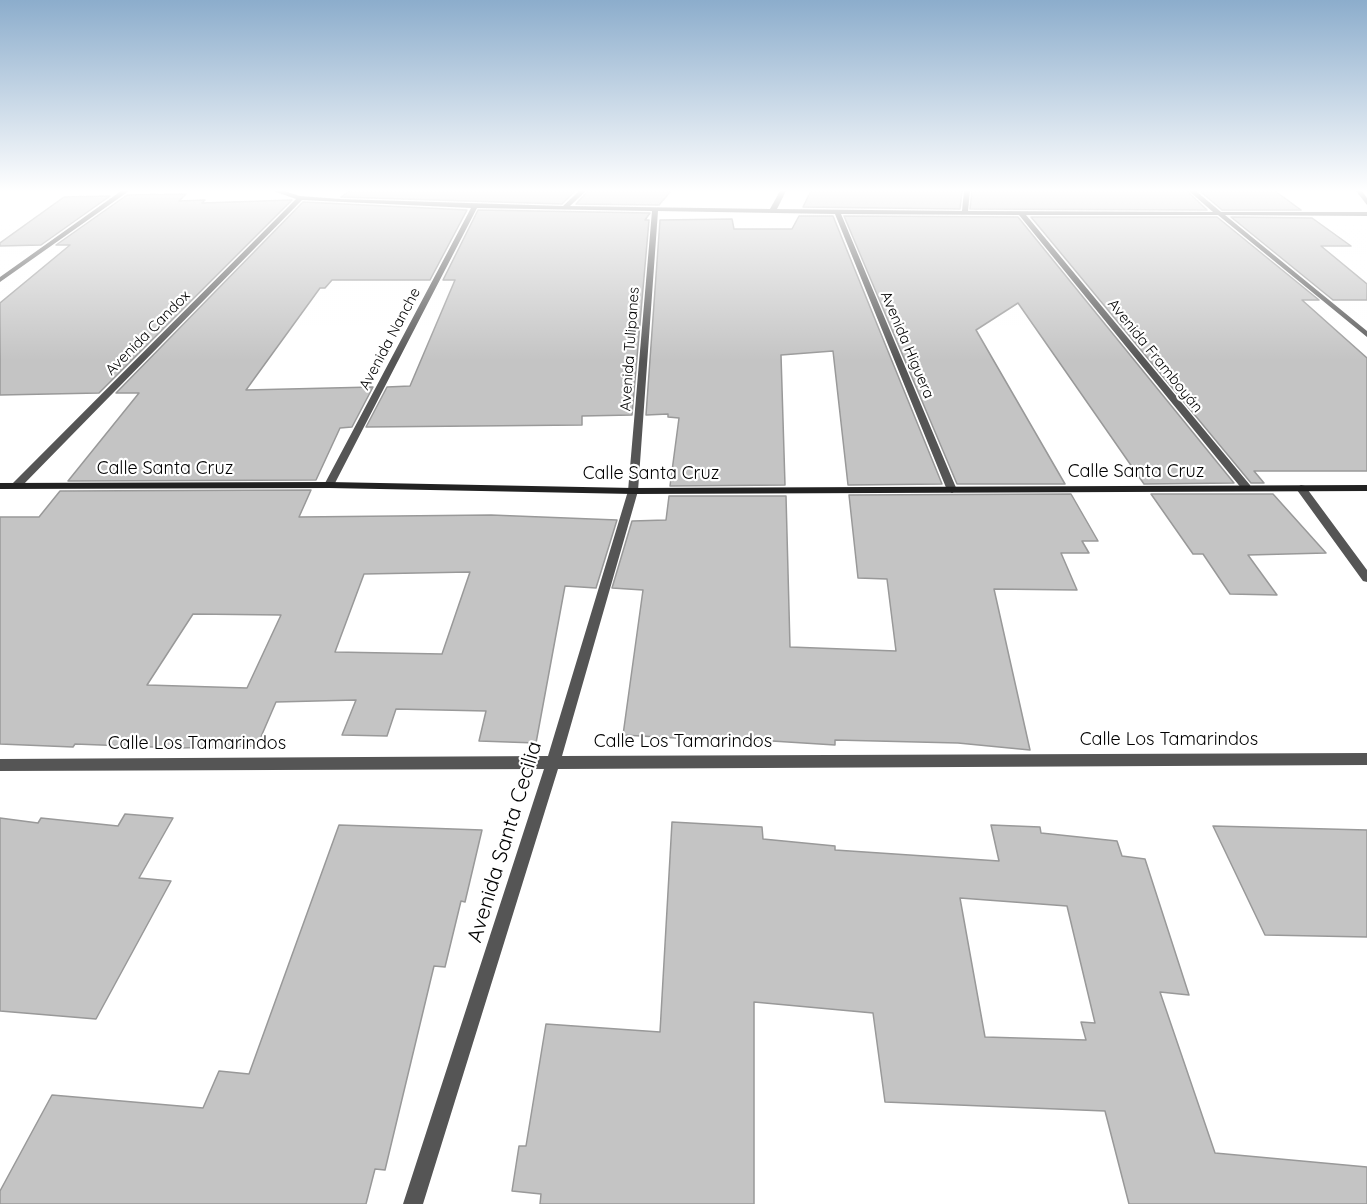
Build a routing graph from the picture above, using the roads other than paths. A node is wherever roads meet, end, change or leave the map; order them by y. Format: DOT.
graph roads {
  1 [pos="46,247"];
  2 [pos="251,247"];
  3 [pos="453,247"];
  4 [pos="652,247"];
  5 [pos="852,247"];
  6 [pos="1049,247"];
  7 [pos="1260,247"];
  8 [pos="0,280"];
  9 [pos="1367,335"];
  10 [pos="329,485"];
  11 [pos="0,486"];
  12 [pos="16,486"];
  13 [pos="1246,487"];
  14 [pos="1301,488"];
  15 [pos="1367,488"];
  16 [pos="952,490"];
  17 [pos="633,491"];
  18 [pos="1367,578"];
  19 [pos="1367,759"];
  20 [pos="553,762"];
  21 [pos="0,765"];
  22 [pos="413,1204"];
  1 -- 8 [label="street"];
  2 -- 12 [label="street, Avenida Candox"];
  3 -- 10 [label="street, Avenida Nanche"];
  4 -- 17 [label="street, Avenida Tulipanes"];
  5 -- 16 [label="street, Avenida Higuera"];
  6 -- 13 [label="street, Avenida Framboyán"];
  7 -- 9 [label="street"];
  10 -- 12 [label="street, Calle Santa Cruz"];
  10 -- 17 [label="street, Calle Santa Cruz"];
  11 -- 12 [label="street, Calle Santa Cruz"];
  13 -- 14 [label="street, Calle Santa Cruz"];
  13 -- 16 [label="street, Calle Santa Cruz"];
  14 -- 15 [label="street, Calle Santa Cruz"];
  14 -- 18 [label="street"];
  16 -- 17 [label="street, Calle Santa Cruz"];
  17 -- 20 [label="street, Avenida Santa Cecilia"];
  19 -- 20 [label="street, Calle Los Tamarindos"];
  20 -- 21 [label="street, Calle Los Tamarindos"];
  20 -- 22 [label="street, Avenida Santa Cecilia"];
}
